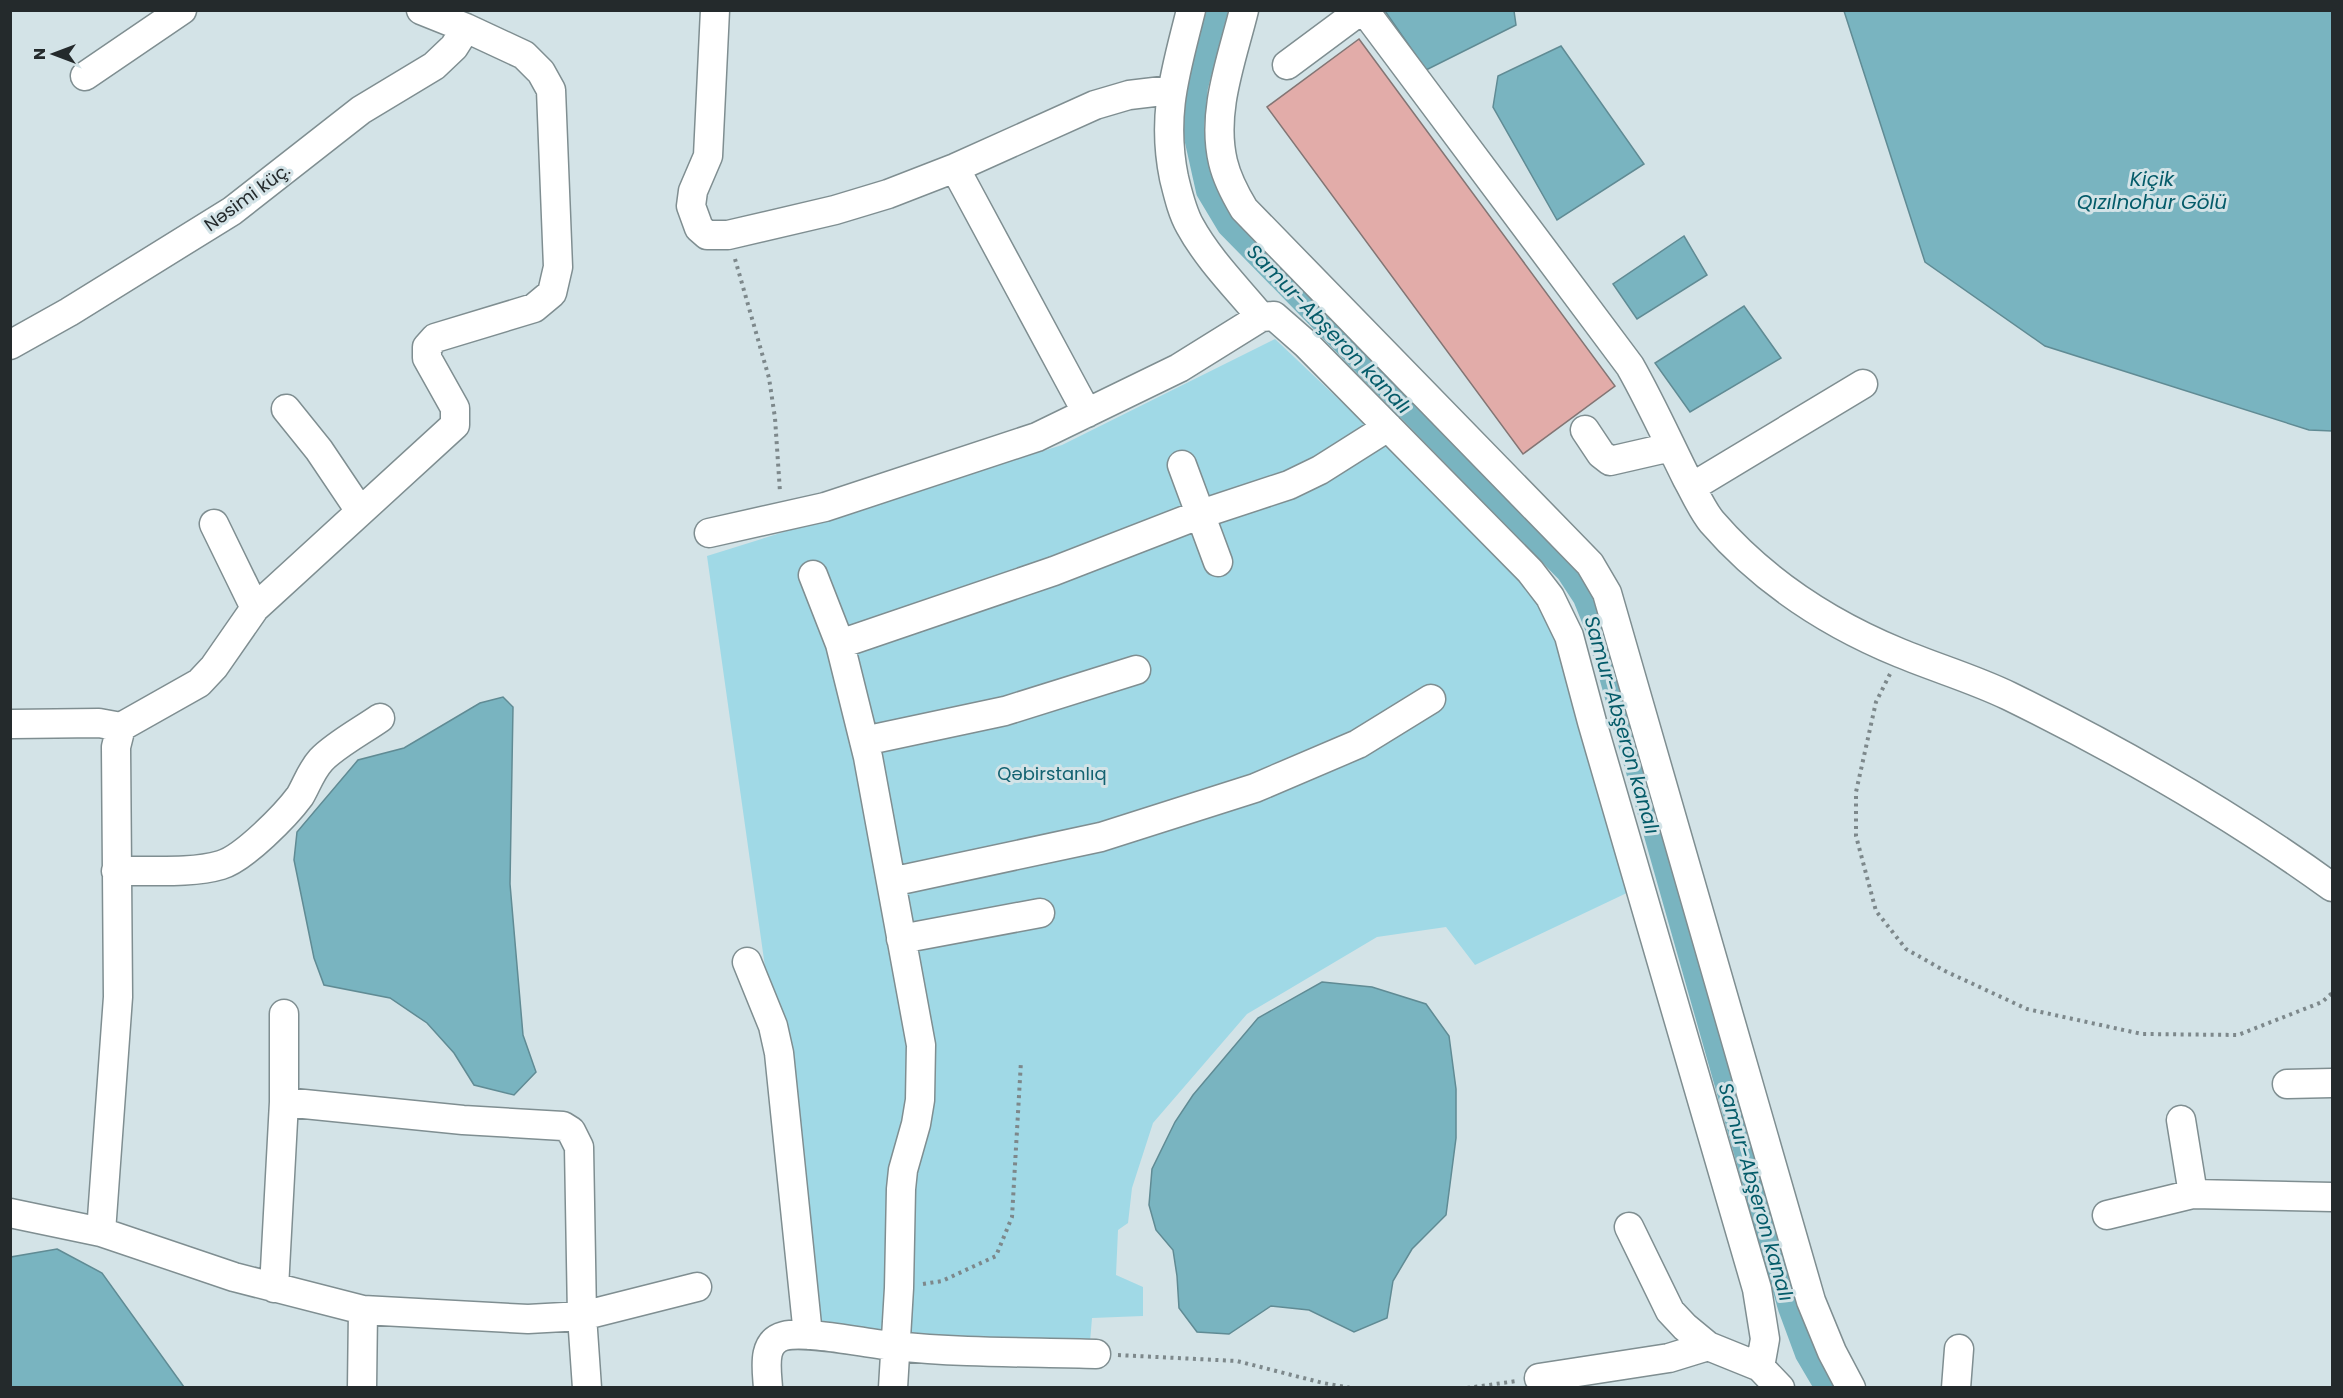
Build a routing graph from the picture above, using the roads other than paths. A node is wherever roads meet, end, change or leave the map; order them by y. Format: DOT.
graph roads {
  1 [pos="182,10"];
  2 [pos="421,10"];
  3 [pos="715,10"];
  4 [pos="1191,10"];
  5 [pos="1244,10"];
  6 [pos="1363,10"];
  7 [pos="466,28"];
  8 [pos="1287,66"];
  9 [pos="85,76"];
  10 [pos="1171,90"];
  11 [pos="955,168"];
  12 [pos="1261,317"];
  13 [pos="10,345"];
  14 [pos="1863,384"];
  15 [pos="286,409"];
  16 [pos="1087,413"];
  17 [pos="1388,427"];
  18 [pos="1585,430"];
  19 [pos="1671,447"];
  20 [pos="1182,465"];
  21 [pos="1692,487"];
  22 [pos="360,511"];
  23 [pos="1201,514"];
  24 [pos="214,524"];
  25 [pos="709,532"];
  26 [pos="1218,562"];
  27 [pos="813,575"];
  28 [pos="255,608"];
  29 [pos="840,644"];
  30 [pos="1136,670"];
  31 [pos="1431,699"];
  32 [pos="381,718"];
  33 [pos="12,724"];
  34 [pos="121,727"];
  35 [pos="864,741"];
  36 [pos="116,871"];
  37 [pos="891,882"];
  38 [pos="2332,887"];
  39 [pos="1040,913"];
  40 [pos="901,939"];
  41 [pos="747,962"];
  42 [pos="284,1014"];
  43 [pos="2332,1083"];
  44 [pos="2288,1084"];
  45 [pos="284,1102"];
  46 [pos="2181,1120"];
  47 [pos="2193,1194"];
  48 [pos="2332,1197"];
  49 [pos="10,1213"];
  50 [pos="2107,1215"];
  51 [pos="1629,1227"];
  52 [pos="101,1232"];
  53 [pos="697,1287"];
  54 [pos="274,1288"];
  55 [pos="363,1310"];
  56 [pos="582,1316"];
  57 [pos="808,1335"];
  58 [pos="895,1346"];
  59 [pos="1708,1346"];
  60 [pos="1959,1349"];
  61 [pos="1096,1354"];
  62 [pos="1760,1367"];
  63 [pos="1539,1378"];
  64 [pos="362,1388"];
  65 [pos="587,1388"];
  66 [pos="768,1388"];
  67 [pos="894,1388"];
  68 [pos="1780,1388"];
  69 [pos="1851,1388"];
  70 [pos="1956,1388"];
  1 -- 9 [label="street"];
  2 -- 7 [label="street"];
  3 -- 11 [label="street"];
  4 -- 10 [label="street"];
  5 -- 69 [label="street"];
  6 -- 8 [label="street"];
  6 -- 19 [label="street"];
  7 -- 13 [label="street, Nəsimi küç."];
  7 -- 22 [label="street"];
  10 -- 11 [label="street"];
  10 -- 12 [label="street"];
  11 -- 16 [label="street"];
  12 -- 16 [label="street"];
  12 -- 17 [label="street"];
  14 -- 21 [label="street"];
  15 -- 22 [label="street"];
  16 -- 25 [label="street"];
  17 -- 23 [label="street"];
  17 -- 62 [label="street"];
  18 -- 19 [label="street"];
  19 -- 21 [label="street"];
  20 -- 23 [label="street"];
  21 -- 38 [label="street"];
  22 -- 28 [label="street"];
  23 -- 26 [label="street"];
  23 -- 29 [label="street"];
  24 -- 28 [label="street"];
  27 -- 29 [label="street"];
  28 -- 34 [label="street"];
  29 -- 35 [label="street"];
  30 -- 35 [label="street"];
  31 -- 37 [label="street"];
  32 -- 36 [label="street"];
  33 -- 34 [label="street"];
  34 -- 36 [label="street"];
  35 -- 37 [label="street"];
  36 -- 52 [label="street"];
  37 -- 40 [label="street"];
  39 -- 40 [label="street"];
  40 -- 58 [label="street"];
  41 -- 57 [label="street"];
  42 -- 45 [label="street"];
  43 -- 44 [label="street"];
  45 -- 54 [label="street"];
  45 -- 56 [label="street"];
  46 -- 47 [label="street"];
  47 -- 48 [label="street"];
  47 -- 50 [label="street"];
  49 -- 52 [label="street"];
  51 -- 59 [label="street"];
  52 -- 54 [label="street"];
  53 -- 56 [label="street"];
  54 -- 55 [label="street"];
  55 -- 56 [label="street"];
  55 -- 64 [label="street"];
  56 -- 65 [label="street"];
  57 -- 58 [label="street"];
  57 -- 66 [label="street"];
  58 -- 61 [label="street"];
  58 -- 67 [label="street"];
  59 -- 62 [label="street"];
  59 -- 63 [label="street"];
  60 -- 70 [label="street"];
  62 -- 68 [label="street"];
}
